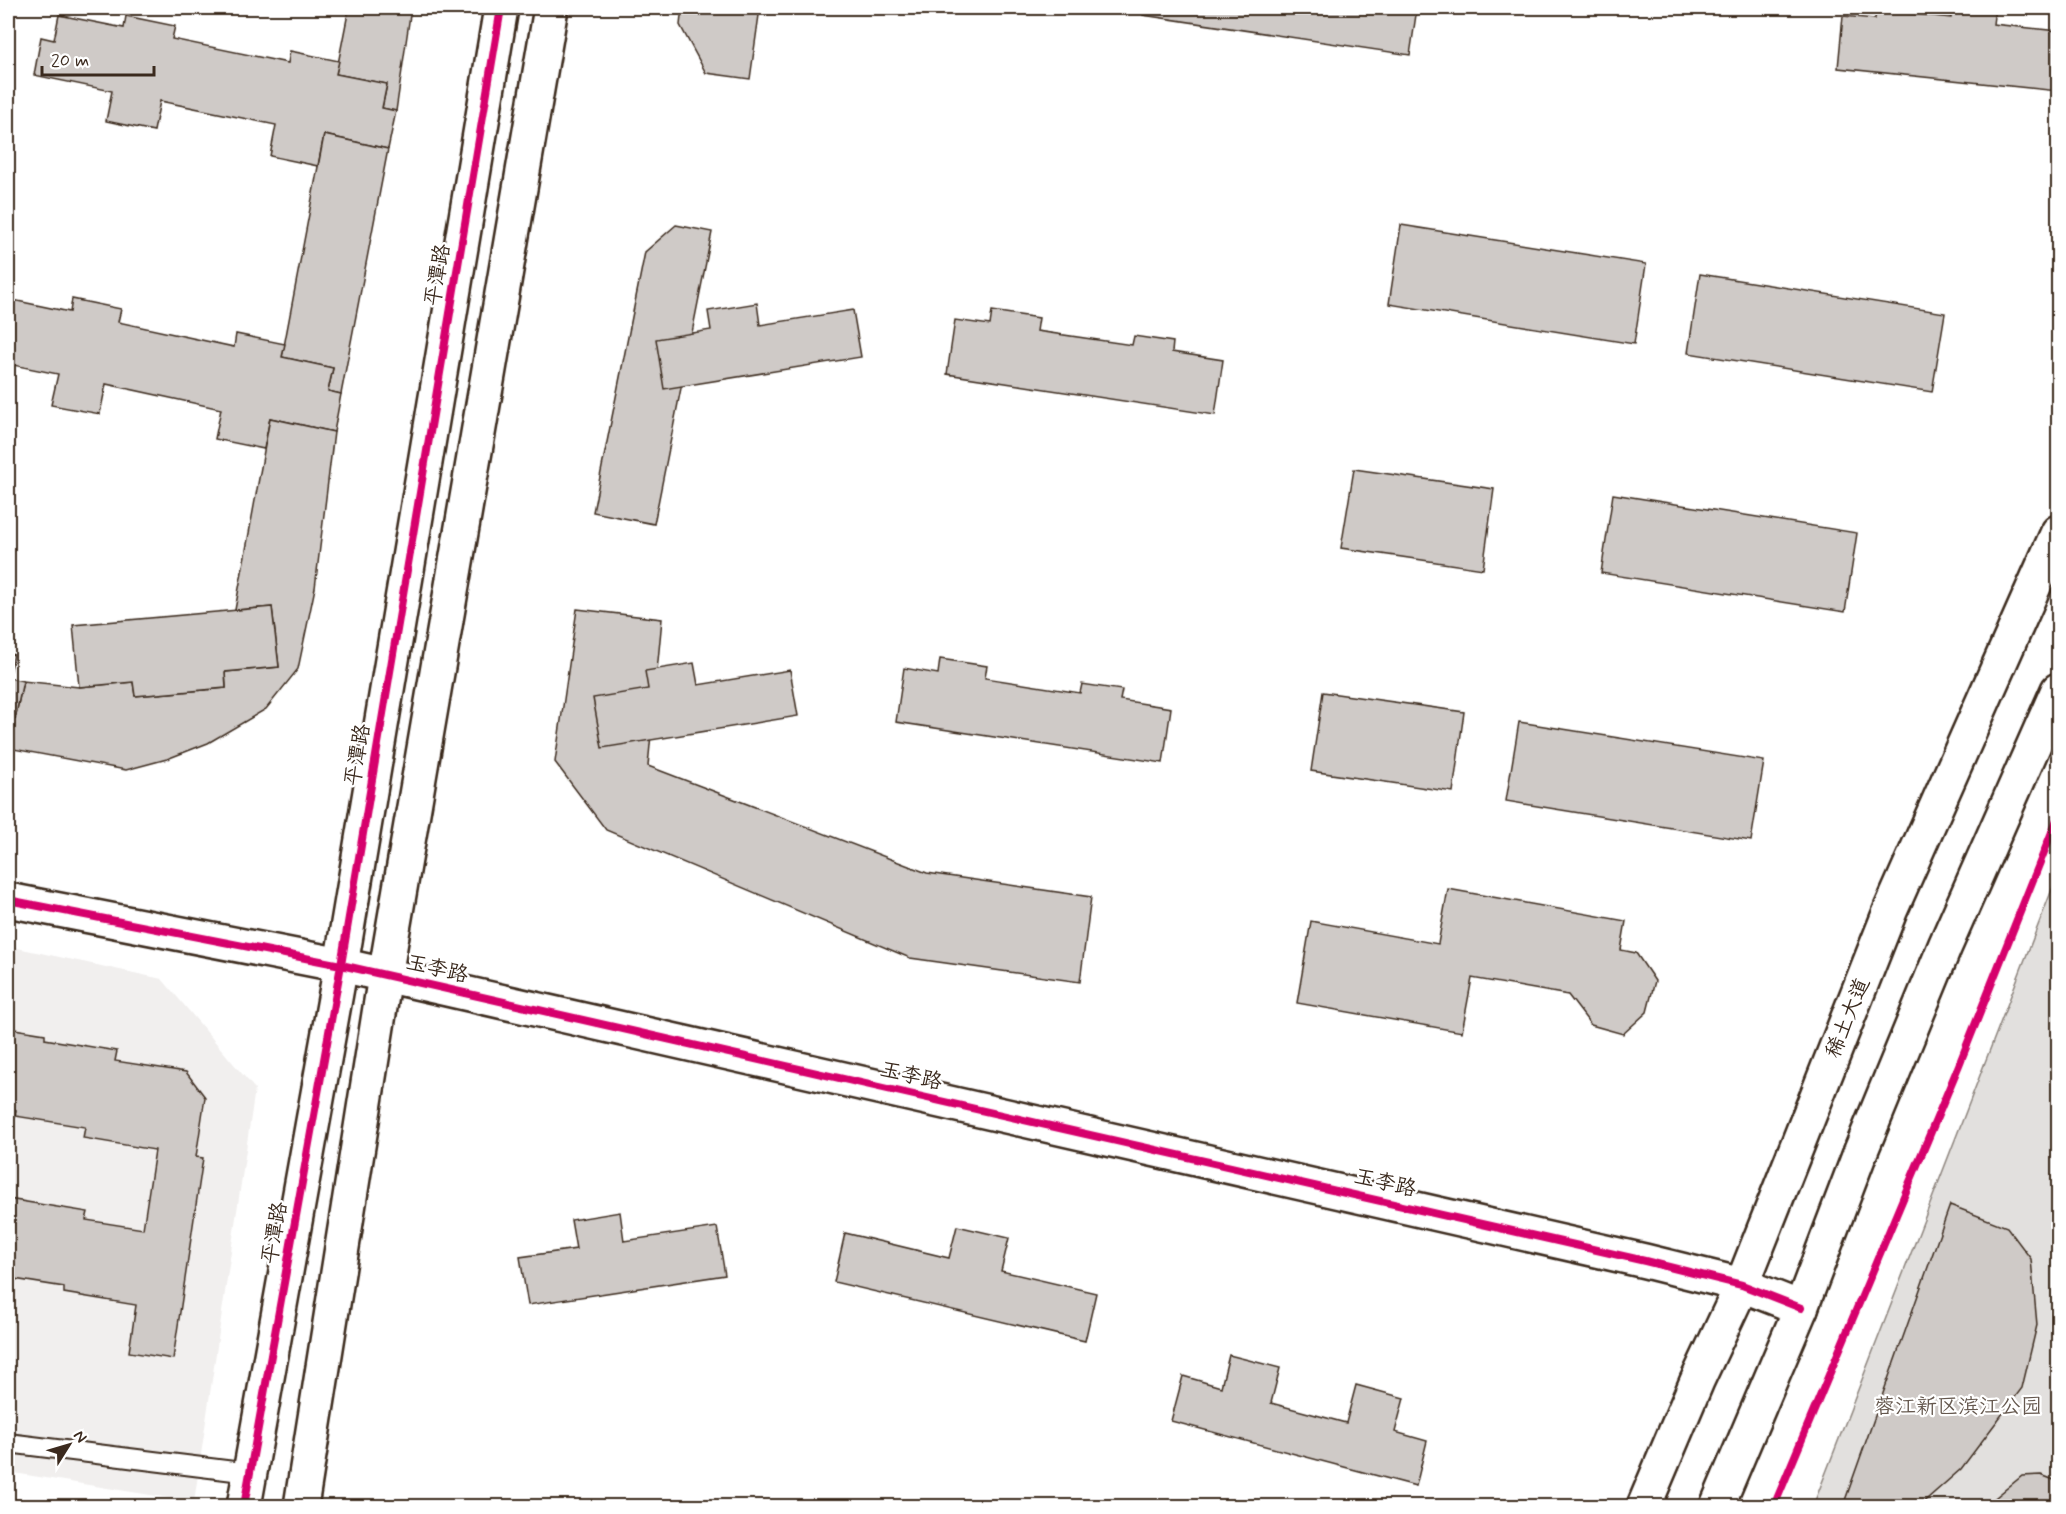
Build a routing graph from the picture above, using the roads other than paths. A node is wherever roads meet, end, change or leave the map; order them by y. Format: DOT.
graph roads {
  1 [pos="501,8"];
  2 [pos="551,8"];
  3 [pos="2058,532"];
  4 [pos="2058,690"];
  5 [pos="8,900"];
  6 [pos="341,965"];
  7 [pos="385,976"];
  8 [pos="1742,1285"];
  9 [pos="1801,1308"];
  10 [pos="8,1443"];
  11 [pos="250,1473"];
  12 [pos="244,1506"];
  13 [pos="301,1506"];
  14 [pos="1644,1506"];
  15 [pos="1718,1506"];
  1 -- 6 [label="street, 平潭路"];
  2 -- 7 [label="street"];
  3 -- 8 [label="street, 稀土大道"];
  4 -- 9 [label="street"];
  5 -- 6 [label="street, 玉李路"];
  6 -- 7 [label="street, 玉李路"];
  6 -- 11 [label="street, 平潭路"];
  7 -- 8 [label="street, 玉李路"];
  7 -- 13 [label="street"];
  8 -- 9 [label="street, 玉李路"];
  8 -- 14 [label="street, 稀土大道"];
  9 -- 15 [label="street"];
  10 -- 11 [label="lane"];
  11 -- 12 [label="street, 平潭路"];
}
